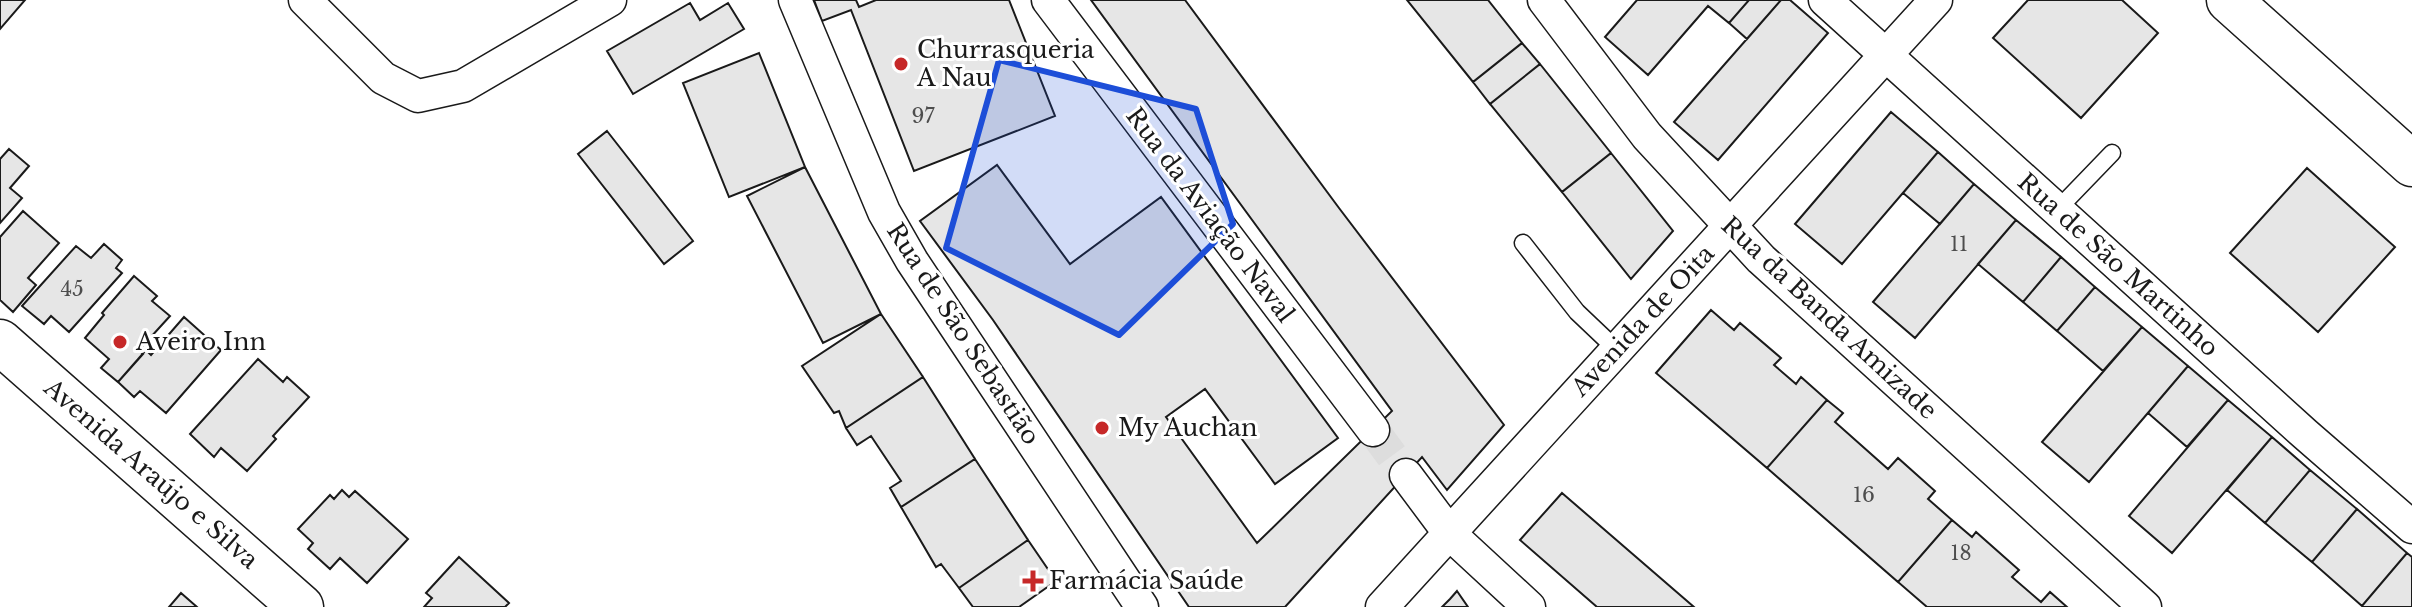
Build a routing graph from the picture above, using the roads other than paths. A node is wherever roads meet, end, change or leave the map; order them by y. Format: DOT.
graph roads {
  1 [pos="305,0"];
  2 [pos="610,0"];
  3 [pos="795,0"];
  4 [pos="1048,0"];
  5 [pos="1544,0"];
  6 [pos="1825,0"];
  7 [pos="1936,0"];
  8 [pos="2229,0"];
  9 [pos="1885,55"];
  10 [pos="2112,153"];
  11 [pos="2412,164"];
  12 [pos="2057,210"];
  13 [pos="1730,228"];
  14 [pos="1523,243"];
  15 [pos="0,342"];
  16 [pos="1617,350"];
  17 [pos="1373,430"];
  18 [pos="1406,475"];
  19 [pos="2412,527"];
  20 [pos="1450,534"];
  21 [pos="1126,601"];
  22 [pos="301,607"];
  23 [pos="1382,607"];
  24 [pos="1529,607"];
  25 [pos="2145,607"];
  1 -- 2 [label="street"];
  3 -- 21 [label="street, Rua de São Sebastião"];
  4 -- 17 [label="street, Rua da Aviação Naval"];
  5 -- 13 [label="street, Rua da Banda Amizade"];
  6 -- 9 [label="street, Rua de São Martinho"];
  7 -- 9 [label="street, Avenida de Oita"];
  8 -- 11 [label="street"];
  9 -- 12 [label="street, Rua de São Martinho"];
  9 -- 13 [label="street, Avenida de Oita"];
  10 -- 12 [label="lane"];
  12 -- 19 [label="street, Rua de São Martinho"];
  13 -- 16 [label="street, Avenida de Oita"];
  13 -- 25 [label="street, Rua da Banda Amizade"];
  14 -- 16 [label="lane"];
  15 -- 22 [label="street, Avenida Araújo e Silva"];
  16 -- 20 [label="street, Avenida de Oita"];
  18 -- 20 [label="street"];
  20 -- 23 [label="street, Avenida de Oita"];
  20 -- 24 [label="street"];
}
